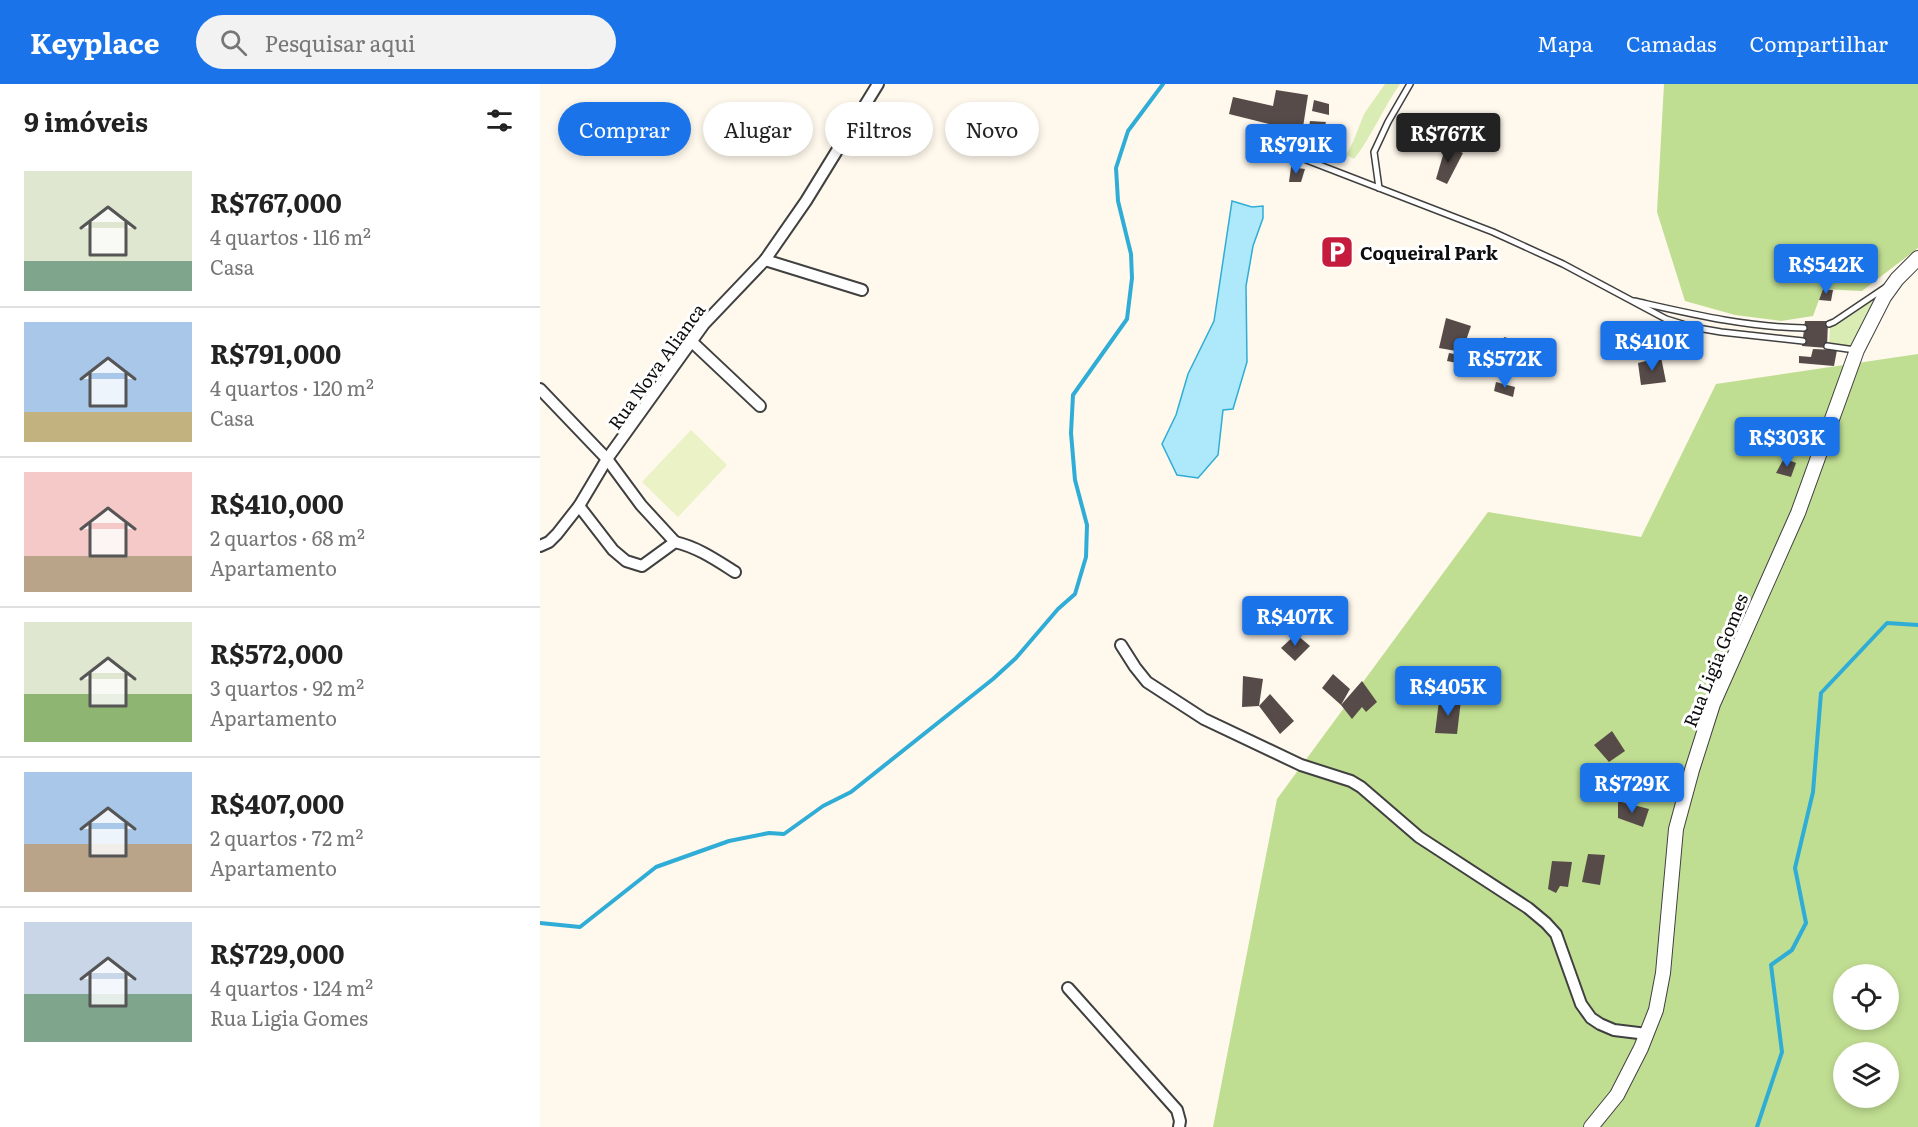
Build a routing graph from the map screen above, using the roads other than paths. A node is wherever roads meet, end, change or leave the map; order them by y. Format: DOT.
graph roads {
  1 [pos="878,84"];
  2 [pos="1410,84"];
  3 [pos="1278,149"];
  4 [pos="1379,188"];
  5 [pos="1918,258"];
  6 [pos="765,260"];
  7 [pos="1897,279"];
  8 [pos="862,290"];
  9 [pos="1627,299"];
  10 [pos="1829,324"];
  11 [pos="1804,328"];
  12 [pos="691,341"];
  13 [pos="1803,341"];
  14 [pos="1827,346"];
  15 [pos="1857,350"];
  16 [pos="540,389"];
  17 [pos="760,406"];
  18 [pos="607,459"];
  19 [pos="579,506"];
  20 [pos="675,542"];
  21 [pos="540,546"];
  22 [pos="735,572"];
  23 [pos="1121,645"];
  24 [pos="1068,988"];
  25 [pos="1647,1034"];
  26 [pos="1179,1127"];
  27 [pos="1591,1127"];
  1 -- 6 [label="street, Rua Nova Alianca"];
  2 -- 4 [label="lane"];
  3 -- 4 [label="lane"];
  4 -- 9 [label="lane"];
  5 -- 7 [label="street, Rua Ligia Gomes"];
  6 -- 8 [label="street"];
  6 -- 12 [label="street, Rua Nova Alianca"];
  7 -- 10 [label="lane"];
  7 -- 15 [label="street, Rua Ligia Gomes"];
  9 -- 11 [label="lane"];
  9 -- 13 [label="lane"];
  12 -- 17 [label="street"];
  12 -- 18 [label="street, Rua Nova Alianca"];
  14 -- 15 [label="lane"];
  15 -- 25 [label="street, Rua Ligia Gomes"];
  16 -- 18 [label="street"];
  18 -- 19 [label="street, Rua Nova Alianca"];
  18 -- 20 [label="street"];
  19 -- 20 [label="street"];
  19 -- 21 [label="street, Rua Nova Alianca"];
  20 -- 22 [label="street"];
  23 -- 25 [label="street"];
  24 -- 26 [label="street"];
  25 -- 27 [label="street, Rua Ligia Gomes"];
}
